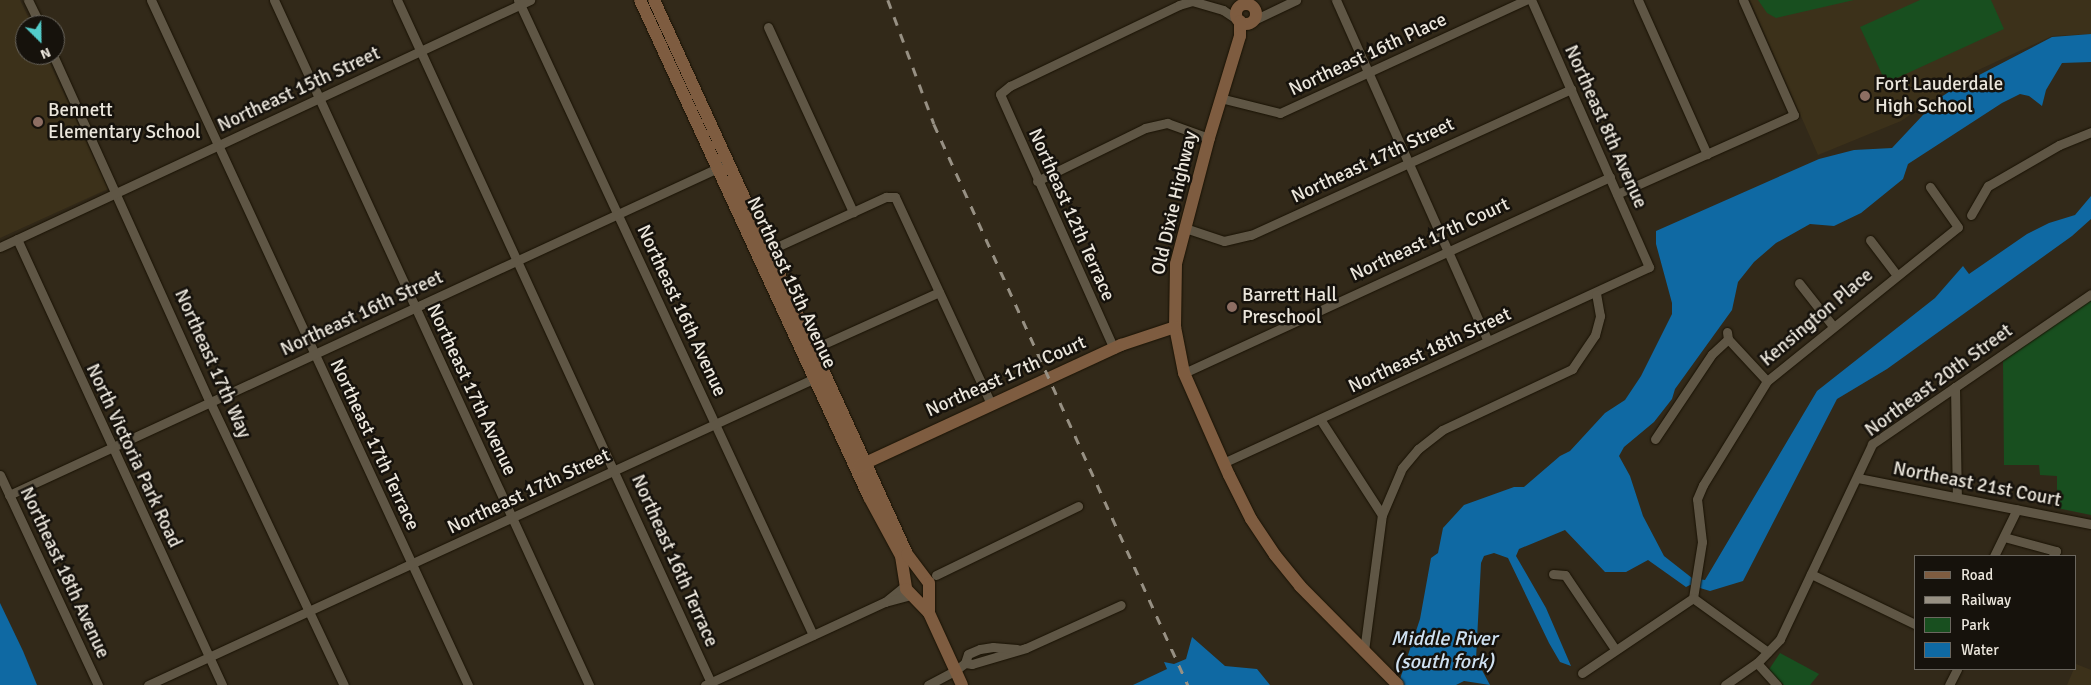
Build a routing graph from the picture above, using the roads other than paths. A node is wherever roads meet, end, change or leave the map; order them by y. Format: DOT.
graph roads {
  1 [pos="28,0"];
  2 [pos="151,0"];
  3 [pos="274,0"];
  4 [pos="397,0"];
  5 [pos="530,0"];
  6 [pos="640,0"];
  7 [pos="654,0"];
  8 [pos="1296,0"];
  9 [pos="1336,0"];
  10 [pos="1526,0"];
  11 [pos="1531,0"];
  12 [pos="1638,0"];
  13 [pos="1742,0"];
  14 [pos="519,2"];
  15 [pos="1178,2"];
  16 [pos="1247,11"];
  17 [pos="35,15"];
  18 [pos="768,27"];
  19 [pos="421,52"];
  20 [pos="58,65"];
  21 [pos="1369,73"];
  22 [pos="1571,89"];
  23 [pos="1220,98"];
  24 [pos="320,99"];
  25 [pos="2091,132"];
  26 [pos="1209,138"];
  27 [pos="218,145"];
  28 [pos="1707,154"];
  29 [pos="1409,162"];
  30 [pos="723,165"];
  31 [pos="1610,177"];
  32 [pos="1037,181"];
  33 [pos="1930,187"];
  34 [pos="117,192"];
  35 [pos="1617,194"];
  36 [pos="854,212"];
  37 [pos="618,214"];
  38 [pos="1971,215"];
  39 [pos="1185,228"];
  40 [pos="17,239"];
  41 [pos="1870,240"];
  42 [pos="0,247"];
  43 [pos="770,250"];
  44 [pos="1449,251"];
  45 [pos="515,261"];
  46 [pos="1649,267"];
  47 [pos="1896,274"];
  48 [pos="1799,283"];
  49 [pos="939,292"];
  50 [pos="1596,294"];
  51 [pos="2091,294"];
  52 [pos="414,308"];
  53 [pos="1832,325"];
  54 [pos="1175,327"];
  55 [pos="1488,341"];
  56 [pos="815,348"];
  57 [pos="1114,349"];
  58 [pos="313,355"];
  59 [pos="1184,373"];
  60 [pos="815,378"];
  61 [pos="1767,380"];
  62 [pos="1956,387"];
  63 [pos="210,402"];
  64 [pos="991,404"];
  65 [pos="1320,420"];
  66 [pos="715,424"];
  67 [pos="1654,439"];
  68 [pos="110,448"];
  69 [pos="1223,463"];
  70 [pos="861,465"];
  71 [pos="615,470"];
  72 [pos="0,475"];
  73 [pos="1858,478"];
  74 [pos="9,495"];
  75 [pos="1957,497"];
  76 [pos="1078,506"];
  77 [pos="2017,509"];
  78 [pos="1382,515"];
  79 [pos="512,516"];
  80 [pos="2091,524"];
  81 [pos="2004,537"];
  82 [pos="1995,555"];
  83 [pos="2054,555"];
  84 [pos="412,564"];
  85 [pos="1553,574"];
  86 [pos="1811,574"];
  87 [pos="928,581"];
  88 [pos="909,589"];
  89 [pos="1693,598"];
  90 [pos="1121,605"];
  91 [pos="309,610"];
  92 [pos="929,613"];
  93 [pos="1914,624"];
  94 [pos="814,635"];
  95 [pos="1615,649"];
  96 [pos="1364,651"];
  97 [pos="1768,652"];
  98 [pos="209,657"];
  99 [pos="1757,663"];
  100 [pos="960,667"];
  101 [pos="1956,670"];
  102 [pos="1582,673"];
  103 [pos="710,684"];
  104 [pos="98,685"];
  105 [pos="148,685"];
  106 [pos="222,685"];
  107 [pos="344,685"];
  108 [pos="468,685"];
  109 [pos="589,685"];
  110 [pos="928,685"];
  111 [pos="962,685"];
  112 [pos="1398,685"];
  113 [pos="1725,685"];
  114 [pos="1777,685"];
  115 [pos="1949,685"];
  1 -- 17 [label="street"];
  2 -- 27 [label="street, Northeast 17th Terrace"];
  3 -- 24 [label="street, Northeast 17th Avenue"];
  4 -- 19 [label="street, Northeast 16th Terrace"];
  5 -- 14 [label="street, Northeast 15th Street"];
  6 -- 30 [label="street, Northeast 15th Avenue"];
  7 -- 30 [label="street, Northeast 15th Avenue"];
  8 -- 16 [label="street"];
  9 -- 21 [label="street"];
  10 -- 21 [label="street, Northeast 16th Place"];
  11 -- 22 [label="street, Northeast 8th Avenue"];
  12 -- 28 [label="street"];
  13 -- 28 [label="street"];
  14 -- 19 [label="street, Northeast 15th Street"];
  14 -- 37 [label="street, Northeast 16th Avenue"];
  15 -- 16 [label="street"];
  15 -- 32 [label="street, Northeast 12th Terrace"];
  16 -- 23 [label="street, Old Dixie Highway"];
  18 -- 36 [label="street"];
  19 -- 24 [label="street, Northeast 15th Street"];
  19 -- 45 [label="street, Northeast 16th Terrace"];
  20 -- 34 [label="street, Northeast 17th Way"];
  21 -- 23 [label="street, Northeast 16th Place"];
  21 -- 29 [label="street"];
  22 -- 29 [label="street, Northeast 17th Street"];
  22 -- 31 [label="street, Northeast 8th Avenue"];
  23 -- 26 [label="street, Old Dixie Highway"];
  24 -- 27 [label="street, Northeast 15th Street"];
  24 -- 52 [label="street, Northeast 17th Avenue"];
  25 -- 38 [label="street"];
  26 -- 32 [label="street"];
  26 -- 39 [label="street, Old Dixie Highway"];
  27 -- 34 [label="street, Northeast 15th Street"];
  27 -- 58 [label="street, Northeast 17th Terrace"];
  28 -- 35 [label="street"];
  29 -- 39 [label="street, Northeast 17th Street"];
  29 -- 44 [label="street"];
  30 -- 37 [label="street, Northeast 16th Street"];
  30 -- 43 [label="street, Northeast 15th Avenue"];
  30 -- 60 [label="street, Northeast 15th Avenue"];
  31 -- 35 [label="street, Northeast 8th Avenue"];
  31 -- 44 [label="street, Northeast 17th Court"];
  32 -- 57 [label="street, Northeast 12th Terrace"];
  33 -- 47 [label="street, Kensington Place"];
  34 -- 40 [label="street, Northeast 15th Street"];
  34 -- 63 [label="street, Northeast 17th Way"];
  35 -- 46 [label="street, Northeast 8th Avenue"];
  36 -- 43 [label="street"];
  36 -- 49 [label="street"];
  37 -- 45 [label="street, Northeast 16th Street"];
  37 -- 66 [label="street, Northeast 16th Avenue"];
  39 -- 54 [label="street, Old Dixie Highway"];
  40 -- 42 [label="street, Northeast 15th Street"];
  40 -- 68 [label="street, North Victoria Park Road"];
  41 -- 47 [label="street"];
  43 -- 56 [label="street, Northeast 15th Avenue"];
  44 -- 55 [label="street"];
  44 -- 59 [label="street, Northeast 17th Court"];
  45 -- 52 [label="street, Northeast 16th Street"];
  45 -- 71 [label="street, Northeast 16th Terrace"];
  46 -- 50 [label="street, Northeast 18th Street"];
  47 -- 53 [label="street, Kensington Place"];
  48 -- 53 [label="street"];
  49 -- 56 [label="street"];
  49 -- 64 [label="street"];
  50 -- 55 [label="street, Northeast 18th Street"];
  50 -- 78 [label="street"];
  51 -- 62 [label="street, Northeast 20th Street"];
  52 -- 58 [label="street, Northeast 16th Street"];
  52 -- 79 [label="street, Northeast 17th Avenue"];
  53 -- 61 [label="street, Kensington Place"];
  54 -- 57 [label="street, Northeast 17th Court"];
  54 -- 59 [label="street, Old Dixie Highway"];
  55 -- 65 [label="street, Northeast 18th Street"];
  56 -- 70 [label="street, Northeast 15th Avenue"];
  57 -- 64 [label="street, Northeast 17th Court"];
  58 -- 63 [label="street, Northeast 16th Street"];
  58 -- 84 [label="street, Northeast 17th Terrace"];
  59 -- 69 [label="street, Old Dixie Highway"];
  60 -- 66 [label="street, Northeast 17th Street"];
  60 -- 70 [label="street, Northeast 15th Avenue"];
  61 -- 67 [label="street"];
  61 -- 89 [label="street, Kensington Place"];
  62 -- 73 [label="street, Northeast 20th Street"];
  62 -- 75 [label="street"];
  63 -- 68 [label="street, Northeast 16th Street"];
  63 -- 91 [label="street, Northeast 17th Way"];
  64 -- 70 [label="street, Northeast 17th Court"];
  65 -- 69 [label="street, Northeast 18th Street"];
  65 -- 78 [label="street"];
  66 -- 71 [label="street, Northeast 17th Street"];
  66 -- 94 [label="street, Northeast 16th Avenue"];
  68 -- 74 [label="street, Northeast 16th Street"];
  68 -- 98 [label="street, North Victoria Park Road"];
  69 -- 96 [label="street, Old Dixie Highway"];
  70 -- 87 [label="street, Northeast 15th Avenue"];
  70 -- 88 [label="street, Northeast 15th Avenue"];
  71 -- 79 [label="street, Northeast 17th Street"];
  71 -- 103 [label="street, Northeast 16th Terrace"];
  72 -- 74 [label="street, Northeast 18th Avenue"];
  73 -- 75 [label="street, Northeast 21st Court"];
  73 -- 86 [label="street, Northeast 20th Street"];
  74 -- 104 [label="street, Northeast 18th Avenue"];
  75 -- 77 [label="street, Northeast 21st Court"];
  76 -- 87 [label="street"];
  77 -- 80 [label="street, Northeast 21st Court"];
  77 -- 81 [label="street"];
  78 -- 96 [label="street"];
  79 -- 84 [label="street, Northeast 17th Street"];
  79 -- 109 [label="street, Northeast 17th Avenue"];
  81 -- 82 [label="street"];
  81 -- 83 [label="street"];
  84 -- 91 [label="street, Northeast 17th Street"];
  84 -- 108 [label="street, Northeast 17th Terrace"];
  85 -- 95 [label="street"];
  86 -- 93 [label="street"];
  86 -- 97 [label="street, Northeast 20th Street"];
  87 -- 88 [label="street"];
  87 -- 88 [label="street"];
  87 -- 92 [label="street, Northeast 15th Avenue"];
  88 -- 92 [label="street, Northeast 15th Avenue"];
  88 -- 94 [label="street"];
  89 -- 95 [label="street"];
  89 -- 97 [label="street"];
  90 -- 100 [label="street"];
  91 -- 98 [label="street, Northeast 17th Street"];
  91 -- 107 [label="street, Northeast 17th Way"];
  92 -- 100 [label="street, Northeast 15th Avenue"];
  94 -- 103 [label="street"];
  95 -- 102 [label="street"];
  96 -- 112 [label="street, Old Dixie Highway"];
  97 -- 99 [label="street, Northeast 20th Street"];
  98 -- 105 [label="street, Northeast 17th Street"];
  98 -- 106 [label="street, North Victoria Park Road"];
  99 -- 113 [label="street, Northeast 20th Street"];
  99 -- 114 [label="street"];
  100 -- 110 [label="street"];
  100 -- 111 [label="street, Northeast 15th Avenue"];
  101 -- 115 [label="street"];
}
